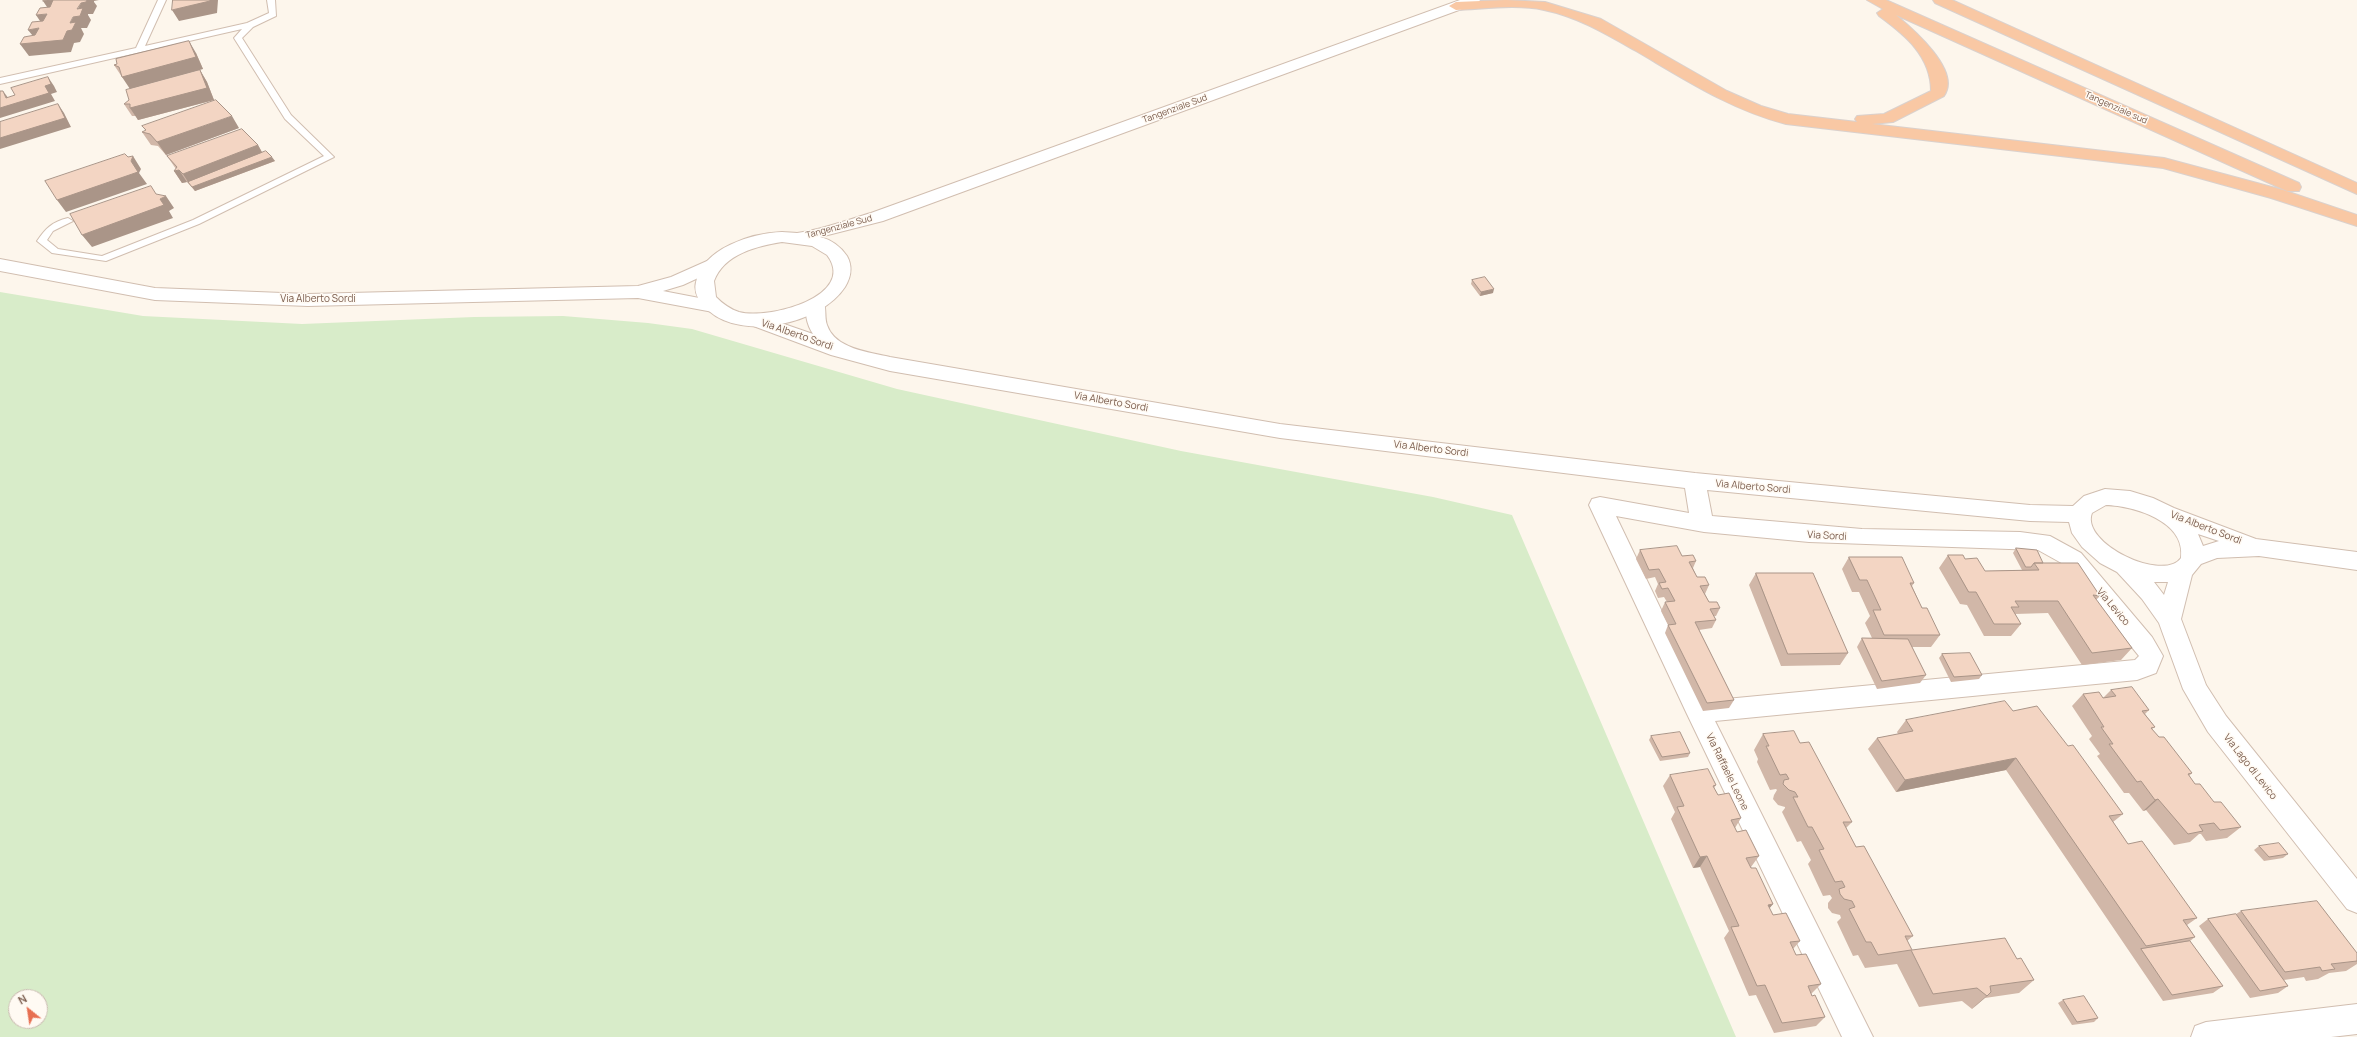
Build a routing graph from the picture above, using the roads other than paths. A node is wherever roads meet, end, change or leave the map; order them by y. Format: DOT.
graph roads {
  1 [pos="162,0"];
  2 [pos="270,0"];
  3 [pos="1473,0"];
  4 [pos="1574,0"];
  5 [pos="1861,0"];
  6 [pos="1874,0"];
  7 [pos="1940,0"];
  8 [pos="1541,3"];
  9 [pos="1456,6"];
  10 [pos="1596,22"];
  11 [pos="250,25"];
  12 [pos="140,49"];
  13 [pos="1683,70"];
  14 [pos="0,82"];
  15 [pos="2357,189"];
  16 [pos="2357,216"];
  17 [pos="877,217"];
  18 [pos="2357,220"];
  19 [pos="68,221"];
  20 [pos="801,237"];
  21 [pos="833,251"];
  22 [pos="716,263"];
  23 [pos="0,266"];
  24 [pos="638,292"];
  25 [pos="816,305"];
  26 [pos="713,306"];
  27 [pos="755,320"];
  28 [pos="838,350"];
  29 [pos="1695,481"];
  30 [pos="1600,505"];
  31 [pos="2153,507"];
  32 [pos="2030,513"];
  33 [pos="2079,514"];
  34 [pos="1702,523"];
  35 [pos="2085,535"];
  36 [pos="2259,547"];
  37 [pos="2056,548"];
  38 [pos="2357,561"];
  39 [pos="2188,565"];
  40 [pos="2125,566"];
  41 [pos="2169,619"];
  42 [pos="1698,712"];
  43 [pos="2357,900"];
  44 [pos="2357,1020"];
  45 [pos="1858,1037"];
  46 [pos="2206,1037"];
  1 -- 12 [label="lane"];
  2 -- 11 [label="lane"];
  3 -- 9 [label="street, Tangenziale Sud"];
  4 -- 10 [label="highway"];
  5 -- 13 [label="highway"];
  6 -- 16 [label="highway, Tangenziale sud"];
  7 -- 15 [label="highway"];
  8 -- 9 [label="highway"];
  8 -- 10 [label="highway"];
  9 -- 17 [label="street, Tangenziale Sud"];
  10 -- 13 [label="highway"];
  11 -- 12 [label="lane"];
  11 -- 19 [label="lane"];
  12 -- 14 [label="lane"];
  13 -- 18 [label="highway"];
  17 -- 20 [label="street, Tangenziale Sud"];
  17 -- 21 [label="street, Tangenziale Sud"];
  20 -- 21 [label="street"];
  20 -- 22 [label="street"];
  21 -- 25 [label="street"];
  22 -- 24 [label="street, Via Alberto Sordi"];
  22 -- 26 [label="street"];
  23 -- 24 [label="street, Via Alberto Sordi"];
  24 -- 26 [label="street, Via Alberto Sordi"];
  25 -- 27 [label="street"];
  25 -- 28 [label="street, Via Alberto Sordi"];
  26 -- 27 [label="street"];
  27 -- 28 [label="street, Via Alberto Sordi"];
  28 -- 29 [label="street, Via Alberto Sordi"];
  29 -- 32 [label="street, Via Alberto Sordi"];
  29 -- 34 [label="street"];
  30 -- 34 [label="street, Via Sordi"];
  30 -- 42 [label="street, Via Raffaele Leone"];
  31 -- 33 [label="street"];
  31 -- 36 [label="street, Via Alberto Sordi"];
  31 -- 39 [label="street"];
  32 -- 33 [label="street, Via Alberto Sordi"];
  32 -- 35 [label="street, Via Alberto Sordi"];
  33 -- 35 [label="street"];
  34 -- 37 [label="street, Via Sordi"];
  35 -- 40 [label="street"];
  36 -- 38 [label="street, Via Alberto Sordi"];
  36 -- 39 [label="street, Via Alberto Sordi"];
  37 -- 42 [label="street, Via Levico"];
  39 -- 40 [label="street, Via Alberto Sordi"];
  39 -- 41 [label="street"];
  40 -- 41 [label="street, Via Lago di Levico"];
  41 -- 43 [label="street, Via Lago di Levico"];
  42 -- 45 [label="street, Via Raffaele Leone"];
  44 -- 46 [label="street"];
}
